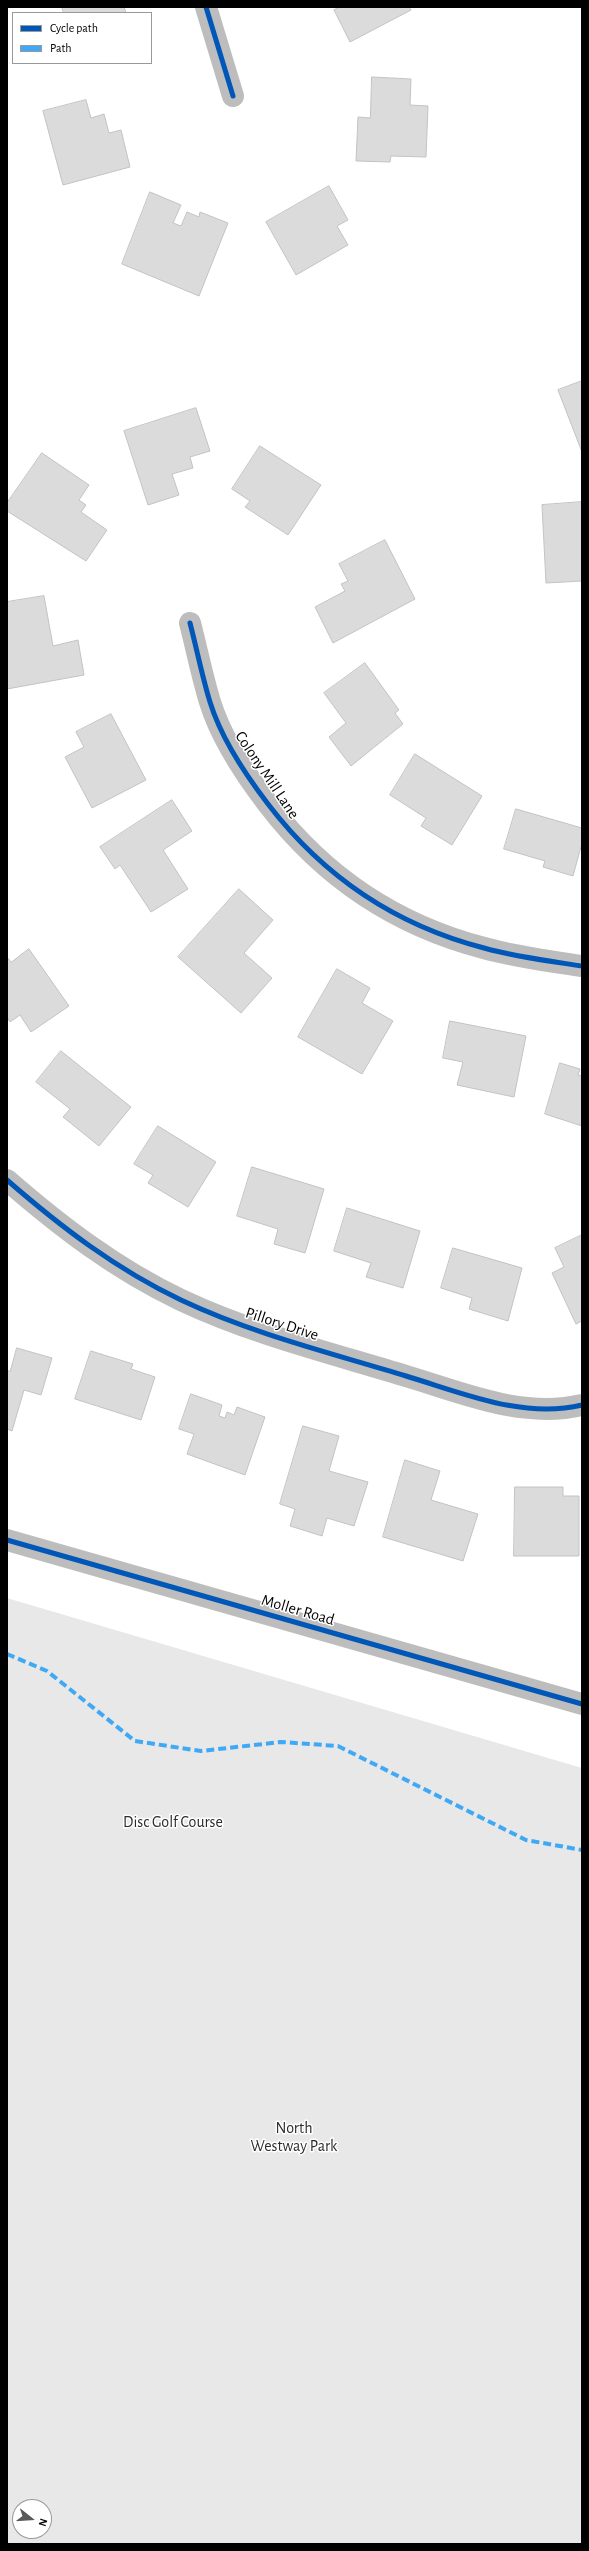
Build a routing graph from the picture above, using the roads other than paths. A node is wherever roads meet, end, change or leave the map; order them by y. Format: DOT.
graph roads {
  1 [pos="206,7"];
  2 [pos="232,96"];
  3 [pos="190,623"];
  4 [pos="582,966"];
  5 [pos="7,1180"];
  6 [pos="582,1405"];
  7 [pos="7,1540"];
  8 [pos="582,1704"];
  1 -- 2 [label="street"];
  3 -- 4 [label="street, Colony Mill Lane"];
  5 -- 6 [label="street, Pillory Drive"];
  7 -- 8 [label="street, Moller Road"];
}
